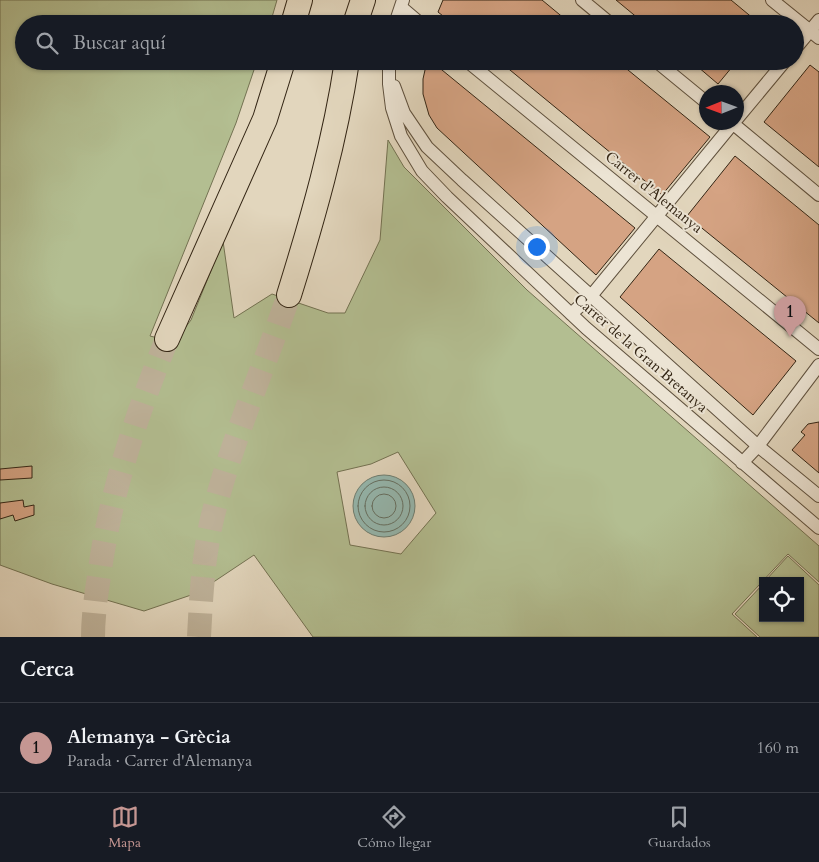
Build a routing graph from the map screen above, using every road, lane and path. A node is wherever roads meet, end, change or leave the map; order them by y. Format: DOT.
graph roads {
  1 [pos="300,0"];
  2 [pos="354,0"];
  3 [pos="363,0"];
  4 [pos="582,0"];
  5 [pos="772,0"];
  6 [pos="402,3"];
  7 [pos="296,15"];
  8 [pos="353,15"];
  9 [pos="357,15"];
  10 [pos="413,15"];
  11 [pos="600,15"];
  12 [pos="791,15"];
  13 [pos="819,20"];
  14 [pos="804,25"];
  15 [pos="815,34"];
  16 [pos="804,42"];
  17 [pos="279,70"];
  18 [pos="346,70"];
  19 [pos="389,70"];
  20 [pos="390,70"];
  21 [pos="478,70"];
  22 [pos="667,70"];
  23 [pos="777,70"];
  24 [pos="699,96"];
  25 [pos="744,110"];
  26 [pos="728,130"];
  27 [pos="743,130"];
  28 [pos="462,180"];
  29 [pos="819,194"];
  30 [pos="447,197"];
  31 [pos="658,216"];
  32 [pos="289,295"];
  33 [pos="591,296"];
  34 [pos="571,314"];
  35 [pos="166,339"];
  36 [pos="819,349"];
  37 [pos="819,365"];
  38 [pos="758,446"];
  39 [pos="742,463"];
  40 [pos="819,496"];
  41 [pos="819,528"];
  1 -- 7 [label="highway"];
  2 -- 8 [label="highway"];
  3 -- 9 [label="highway"];
  4 -- 11 [label="street"];
  5 -- 12 [label="street"];
  6 -- 10 [label="street"];
  13 -- 15 [label="street"];
  14 -- 15 [label="street"];
  15 -- 16 [label="street"];
  17 -- 35 [label="highway"];
  18 -- 32 [label="highway"];
  19 -- 30 [label="street, Carrer de la Gran Bretanya"];
  20 -- 28 [label="street, Carrer de la Gran Bretanya"];
  21 -- 31 [label="street, Carrer d'Alemanya"];
  22 -- 24 [label="street"];
  23 -- 25 [label="street"];
  26 -- 31 [label="street"];
  27 -- 29 [label="street"];
  28 -- 30 [label="street"];
  28 -- 33 [label="street, Carrer de la Gran Bretanya"];
  30 -- 34 [label="street, Carrer de la Gran Bretanya"];
  31 -- 33 [label="street"];
  31 -- 36 [label="street, Carrer d'Alemanya"];
  33 -- 34 [label="street"];
  33 -- 38 [label="street, Carrer de la Gran Bretanya"];
  34 -- 39 [label="street, Carrer de la Gran Bretanya"];
  37 -- 38 [label="street"];
  38 -- 39 [label="street"];
  38 -- 40 [label="street, Carrer de la Gran Bretanya"];
  39 -- 41 [label="street, Carrer de la Gran Bretanya"];
}
